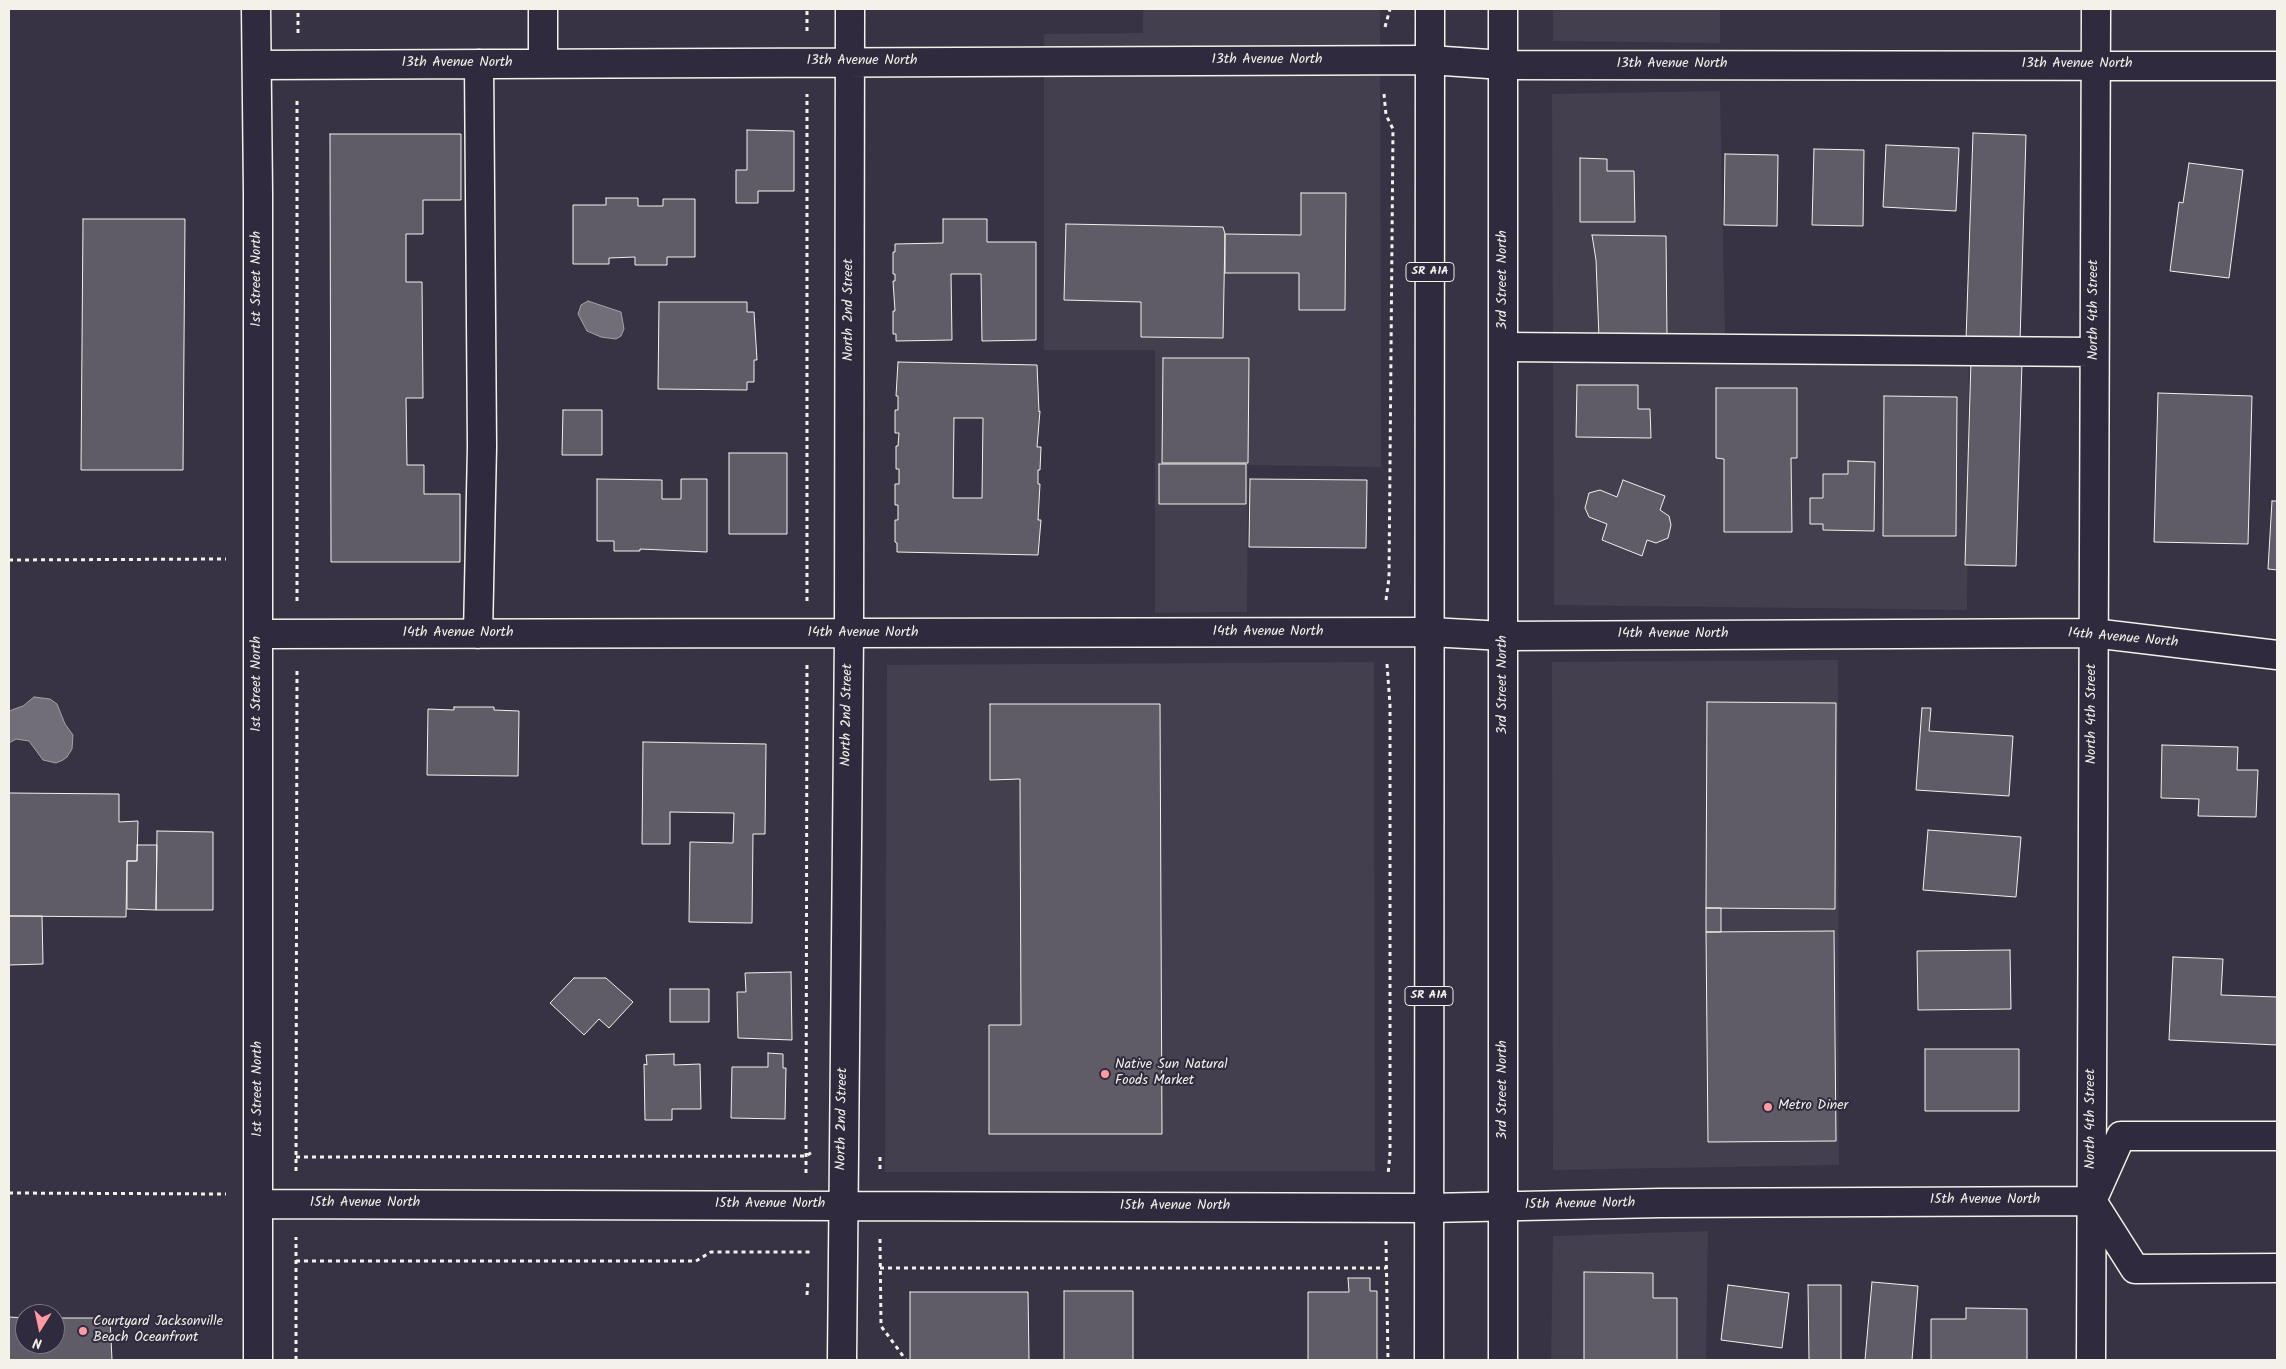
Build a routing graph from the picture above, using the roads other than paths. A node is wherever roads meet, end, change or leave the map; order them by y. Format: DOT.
graph roads {
  1 [pos="256,9"];
  2 [pos="543,9"];
  3 [pos="850,9"];
  4 [pos="1430,9"];
  5 [pos="1503,9"];
  6 [pos="2096,9"];
  7 [pos="1430,60"];
  8 [pos="850,62"];
  9 [pos="480,64"];
  10 [pos="542,64"];
  11 [pos="257,65"];
  12 [pos="1503,65"];
  13 [pos="2096,65"];
  14 [pos="2277,66"];
  15 [pos="1504,347"];
  16 [pos="2094,352"];
  17 [pos="1430,632"];
  18 [pos="2093,633"];
  19 [pos="258,634"];
  20 [pos="478,634"];
  21 [pos="849,634"];
  22 [pos="1504,636"];
  23 [pos="2277,655"];
  24 [pos="2277,1136"];
  25 [pos="2092,1201"];
  26 [pos="258,1204"];
  27 [pos="842,1205"];
  28 [pos="1504,1207"];
  29 [pos="1429,1208"];
  30 [pos="2277,1268"];
  31 [pos="258,1360"];
  32 [pos="842,1360"];
  33 [pos="1430,1360"];
  34 [pos="1503,1360"];
  35 [pos="2091,1360"];
  1 -- 11 [label="street, 1st Street North"];
  2 -- 10 [label="street"];
  3 -- 8 [label="street, North 2nd Street"];
  4 -- 7 [label="street, SR A1A"];
  5 -- 12 [label="street, 3rd Street North"];
  6 -- 13 [label="street, North 4th Street"];
  7 -- 8 [label="street, 13th Avenue North"];
  7 -- 12 [label="street, 13th Avenue North"];
  7 -- 17 [label="street, SR A1A"];
  8 -- 10 [label="street, 13th Avenue North"];
  8 -- 21 [label="street, North 2nd Street"];
  9 -- 10 [label="street, 13th Avenue North"];
  9 -- 11 [label="street, 13th Avenue North"];
  9 -- 20 [label="street"];
  11 -- 19 [label="street, 1st Street North"];
  12 -- 13 [label="street, 13th Avenue North"];
  12 -- 15 [label="street, 3rd Street North"];
  13 -- 14 [label="street, 13th Avenue North"];
  13 -- 16 [label="street, North 4th Street"];
  15 -- 16 [label="street"];
  15 -- 22 [label="street, 3rd Street North"];
  16 -- 18 [label="street, North 4th Street"];
  17 -- 21 [label="street, 14th Avenue North"];
  17 -- 22 [label="street, 14th Avenue North"];
  17 -- 29 [label="street, SR A1A"];
  18 -- 22 [label="street, 14th Avenue North"];
  18 -- 23 [label="street, 14th Avenue North"];
  18 -- 25 [label="street, North 4th Street"];
  19 -- 20 [label="street, 14th Avenue North"];
  19 -- 26 [label="street, 1st Street North"];
  20 -- 21 [label="street, 14th Avenue North"];
  21 -- 27 [label="street, North 2nd Street"];
  22 -- 28 [label="street, 3rd Street North"];
  24 -- 25 [label="street"];
  25 -- 28 [label="street, 15th Avenue North"];
  25 -- 30 [label="street"];
  25 -- 35 [label="street, North 4th Street"];
  26 -- 27 [label="street, 15th Avenue North"];
  26 -- 31 [label="street, 1st Street North"];
  27 -- 29 [label="street, 15th Avenue North"];
  27 -- 32 [label="street, North 2nd Street"];
  28 -- 29 [label="street, 15th Avenue North"];
  28 -- 34 [label="street, 3rd Street North"];
  29 -- 33 [label="street, SR A1A"];
}
